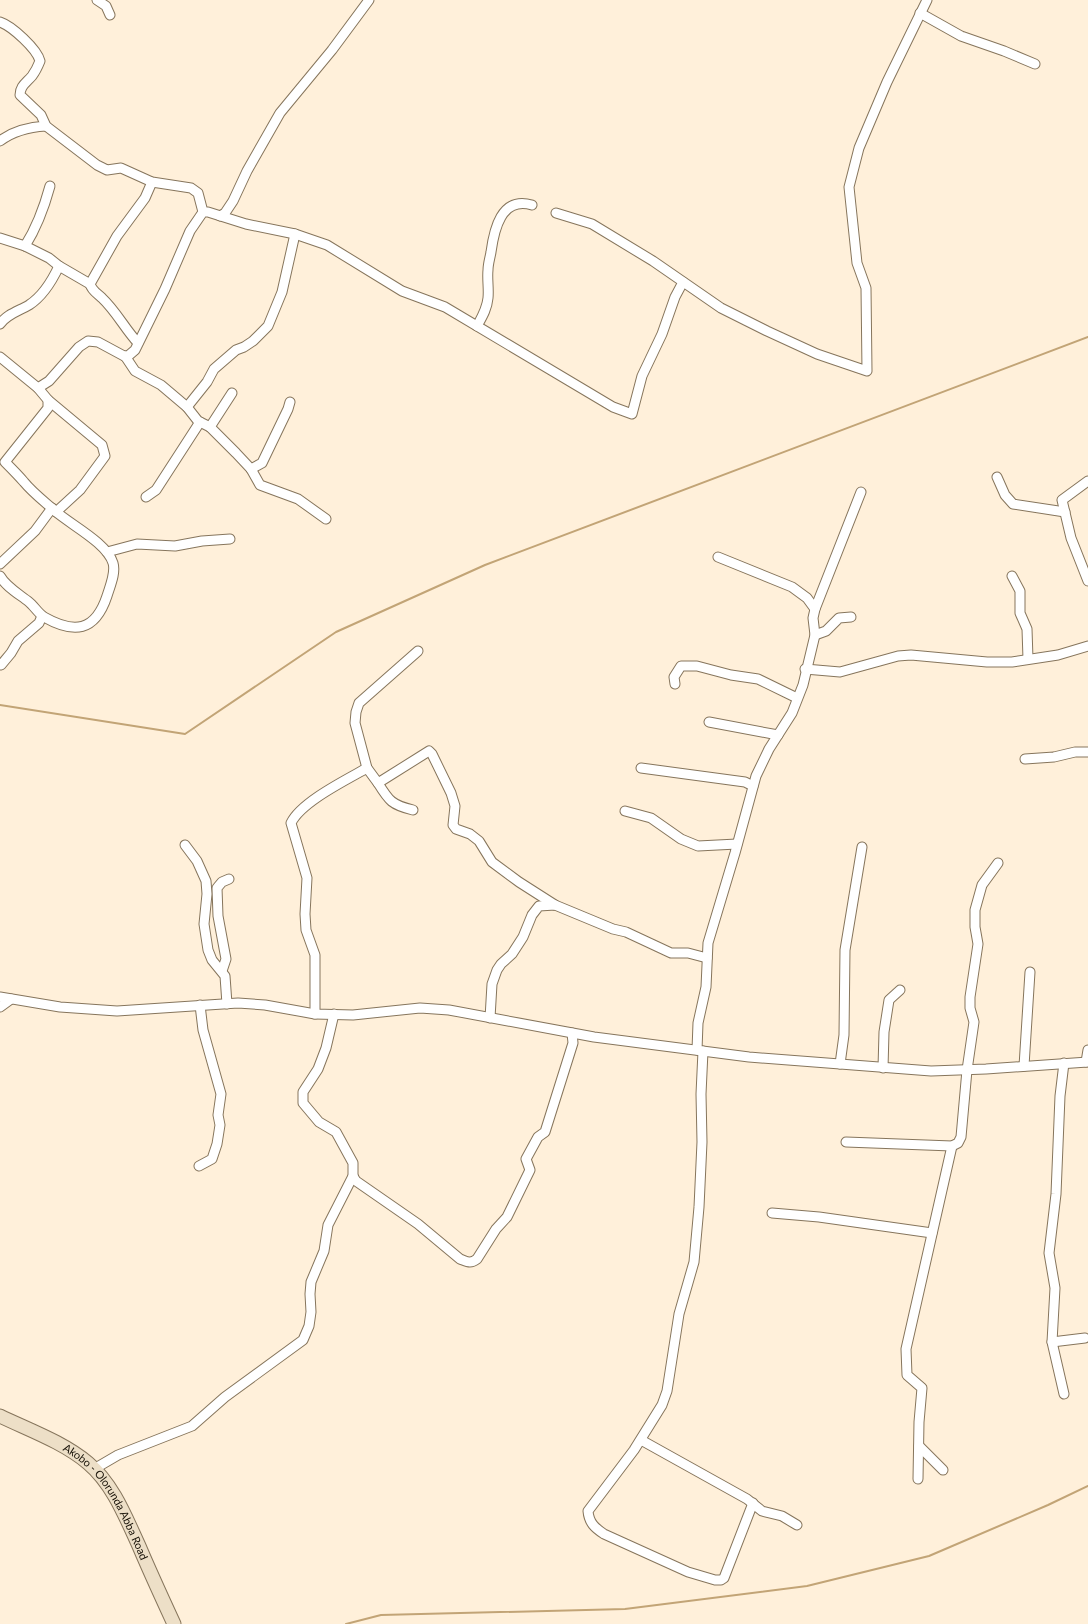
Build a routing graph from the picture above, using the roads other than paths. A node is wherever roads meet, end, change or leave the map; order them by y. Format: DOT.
graph roads {
  1 [pos="97,0"];
  2 [pos="369,0"];
  3 [pos="927,0"];
  4 [pos="920,13"];
  5 [pos="110,15"];
  6 [pos="0,22"];
  7 [pos="1035,64"];
  8 [pos="46,126"];
  9 [pos="0,141"];
  10 [pos="152,182"];
  11 [pos="50,186"];
  12 [pos="532,205"];
  13 [pos="202,212"];
  14 [pos="556,213"];
  15 [pos="220,216"];
  16 [pos="295,234"];
  17 [pos="0,238"];
  18 [pos="25,246"];
  19 [pos="59,266"];
  20 [pos="683,282"];
  21 [pos="90,284"];
  22 [pos="0,324"];
  23 [pos="477,326"];
  24 [pos="138,343"];
  25 [pos="125,356"];
  26 [pos="0,358"];
  27 [pos="38,388"];
  28 [pos="232,393"];
  29 [pos="48,400"];
  30 [pos="290,402"];
  31 [pos="187,407"];
  32 [pos="200,422"];
  33 [pos="210,427"];
  34 [pos="3,461"];
  35 [pos="250,469"];
  36 [pos="997,477"];
  37 [pos="1088,481"];
  38 [pos="861,492"];
  39 [pos="146,497"];
  40 [pos="54,510"];
  41 [pos="1065,512"];
  42 [pos="326,519"];
  43 [pos="230,539"];
  44 [pos="107,552"];
  45 [pos="718,557"];
  46 [pos="0,564"];
  47 [pos="0,576"];
  48 [pos="1012,576"];
  49 [pos="1088,580"];
  50 [pos="815,609"];
  51 [pos="42,616"];
  52 [pos="851,616"];
  53 [pos="815,635"];
  54 [pos="1088,646"];
  55 [pos="418,651"];
  56 [pos="1028,659"];
  57 [pos="1,665"];
  58 [pos="805,670"];
  59 [pos="675,684"];
  60 [pos="797,698"];
  61 [pos="709,722"];
  62 [pos="778,735"];
  63 [pos="1088,752"];
  64 [pos="1025,759"];
  65 [pos="367,768"];
  66 [pos="641,768"];
  67 [pos="378,784"];
  68 [pos="753,786"];
  69 [pos="413,810"];
  70 [pos="625,811"];
  71 [pos="737,844"];
  72 [pos="186,845"];
  73 [pos="862,847"];
  74 [pos="998,863"];
  75 [pos="229,879"];
  76 [pos="554,905"];
  77 [pos="707,958"];
  78 [pos="222,970"];
  79 [pos="1030,972"];
  80 [pos="900,990"];
  81 [pos="0,997"];
  82 [pos="11,998"];
  83 [pos="227,1004"];
  84 [pos="200,1005"];
  85 [pos="0,1007"];
  86 [pos="315,1014"];
  87 [pos="334,1014"];
  88 [pos="490,1018"];
  89 [pos="572,1033"];
  90 [pos="700,1050"];
  91 [pos="1088,1050"];
  92 [pos="1087,1062"];
  93 [pos="1064,1063"];
  94 [pos="840,1064"];
  95 [pos="1024,1066"];
  96 [pos="883,1068"];
  97 [pos="967,1070"];
  98 [pos="846,1142"];
  99 [pos="952,1146"];
  100 [pos="198,1166"];
  101 [pos="353,1176"];
  102 [pos="772,1213"];
  103 [pos="932,1233"];
  104 [pos="1085,1338"];
  105 [pos="1052,1342"];
  106 [pos="1064,1394"];
  107 [pos="0,1416"];
  108 [pos="641,1440"];
  109 [pos="919,1446"];
  110 [pos="94,1469"];
  111 [pos="943,1470"];
  112 [pos="918,1478"];
  113 [pos="753,1503"];
  114 [pos="797,1525"];
  115 [pos="174,1624"];
  1 -- 5 [label="street"];
  2 -- 15 [label="street"];
  3 -- 4 [label="street"];
  4 -- 7 [label="street"];
  4 -- 20 [label="street"];
  6 -- 8 [label="street"];
  8 -- 9 [label="street"];
  8 -- 10 [label="street"];
  10 -- 13 [label="street"];
  10 -- 21 [label="street"];
  11 -- 18 [label="street"];
  12 -- 23 [label="street"];
  13 -- 15 [label="street"];
  13 -- 24 [label="street"];
  14 -- 20 [label="street"];
  15 -- 16 [label="street"];
  16 -- 23 [label="street"];
  16 -- 31 [label="street"];
  17 -- 18 [label="street"];
  18 -- 19 [label="street"];
  19 -- 21 [label="street"];
  19 -- 22 [label="street"];
  20 -- 23 [label="street"];
  21 -- 24 [label="street"];
  24 -- 25 [label="street"];
  25 -- 27 [label="street"];
  25 -- 31 [label="street"];
  26 -- 27 [label="street"];
  27 -- 29 [label="street"];
  28 -- 33 [label="street"];
  29 -- 34 [label="street"];
  29 -- 40 [label="street"];
  30 -- 35 [label="street"];
  31 -- 32 [label="street"];
  32 -- 33 [label="street"];
  32 -- 39 [label="street"];
  33 -- 35 [label="street"];
  34 -- 40 [label="street"];
  35 -- 42 [label="street"];
  36 -- 41 [label="street"];
  37 -- 41 [label="street"];
  38 -- 50 [label="street"];
  40 -- 44 [label="street"];
  40 -- 46 [label="street"];
  41 -- 49 [label="street"];
  43 -- 44 [label="street"];
  44 -- 51 [label="street"];
  45 -- 50 [label="street"];
  47 -- 51 [label="street"];
  48 -- 56 [label="street"];
  50 -- 53 [label="street"];
  51 -- 57 [label="street"];
  52 -- 53 [label="street"];
  53 -- 58 [label="street"];
  54 -- 56 [label="street"];
  55 -- 65 [label="street"];
  56 -- 58 [label="street"];
  58 -- 60 [label="street"];
  59 -- 60 [label="street"];
  60 -- 62 [label="street"];
  61 -- 62 [label="street"];
  62 -- 68 [label="street"];
  63 -- 64 [label="street"];
  65 -- 67 [label="street"];
  65 -- 86 [label="street"];
  66 -- 68 [label="street"];
  67 -- 69 [label="street"];
  67 -- 76 [label="street"];
  68 -- 71 [label="street"];
  70 -- 71 [label="street"];
  71 -- 77 [label="street"];
  72 -- 78 [label="street"];
  73 -- 94 [label="street"];
  74 -- 97 [label="street"];
  75 -- 78 [label="street"];
  76 -- 77 [label="street"];
  76 -- 88 [label="street"];
  77 -- 90 [label="street"];
  78 -- 83 [label="street"];
  79 -- 95 [label="street"];
  80 -- 96 [label="street"];
  81 -- 82 [label="street"];
  82 -- 84 [label="street"];
  82 -- 85 [label="street"];
  83 -- 84 [label="street"];
  83 -- 86 [label="street"];
  84 -- 100 [label="street"];
  86 -- 87 [label="street"];
  87 -- 88 [label="street"];
  87 -- 101 [label="street"];
  88 -- 89 [label="street"];
  89 -- 90 [label="street"];
  89 -- 101 [label="street"];
  90 -- 94 [label="street"];
  90 -- 108 [label="street"];
  91 -- 92 [label="street"];
  92 -- 93 [label="street"];
  93 -- 95 [label="street"];
  93 -- 105 [label="street"];
  94 -- 96 [label="street"];
  95 -- 97 [label="street"];
  96 -- 97 [label="street"];
  97 -- 99 [label="street"];
  98 -- 99 [label="street"];
  99 -- 103 [label="street"];
  101 -- 110 [label="street"];
  102 -- 103 [label="street"];
  103 -- 109 [label="street"];
  104 -- 105 [label="street"];
  105 -- 106 [label="street"];
  107 -- 110 [label="main road, Akobo - Olorunda Abba Road"];
  108 -- 113 [label="street"];
  108 -- 113 [label="street"];
  109 -- 111 [label="street"];
  109 -- 112 [label="street"];
  110 -- 115 [label="main road, Akobo - Olorunda Abba Road"];
  113 -- 114 [label="street"];
}
